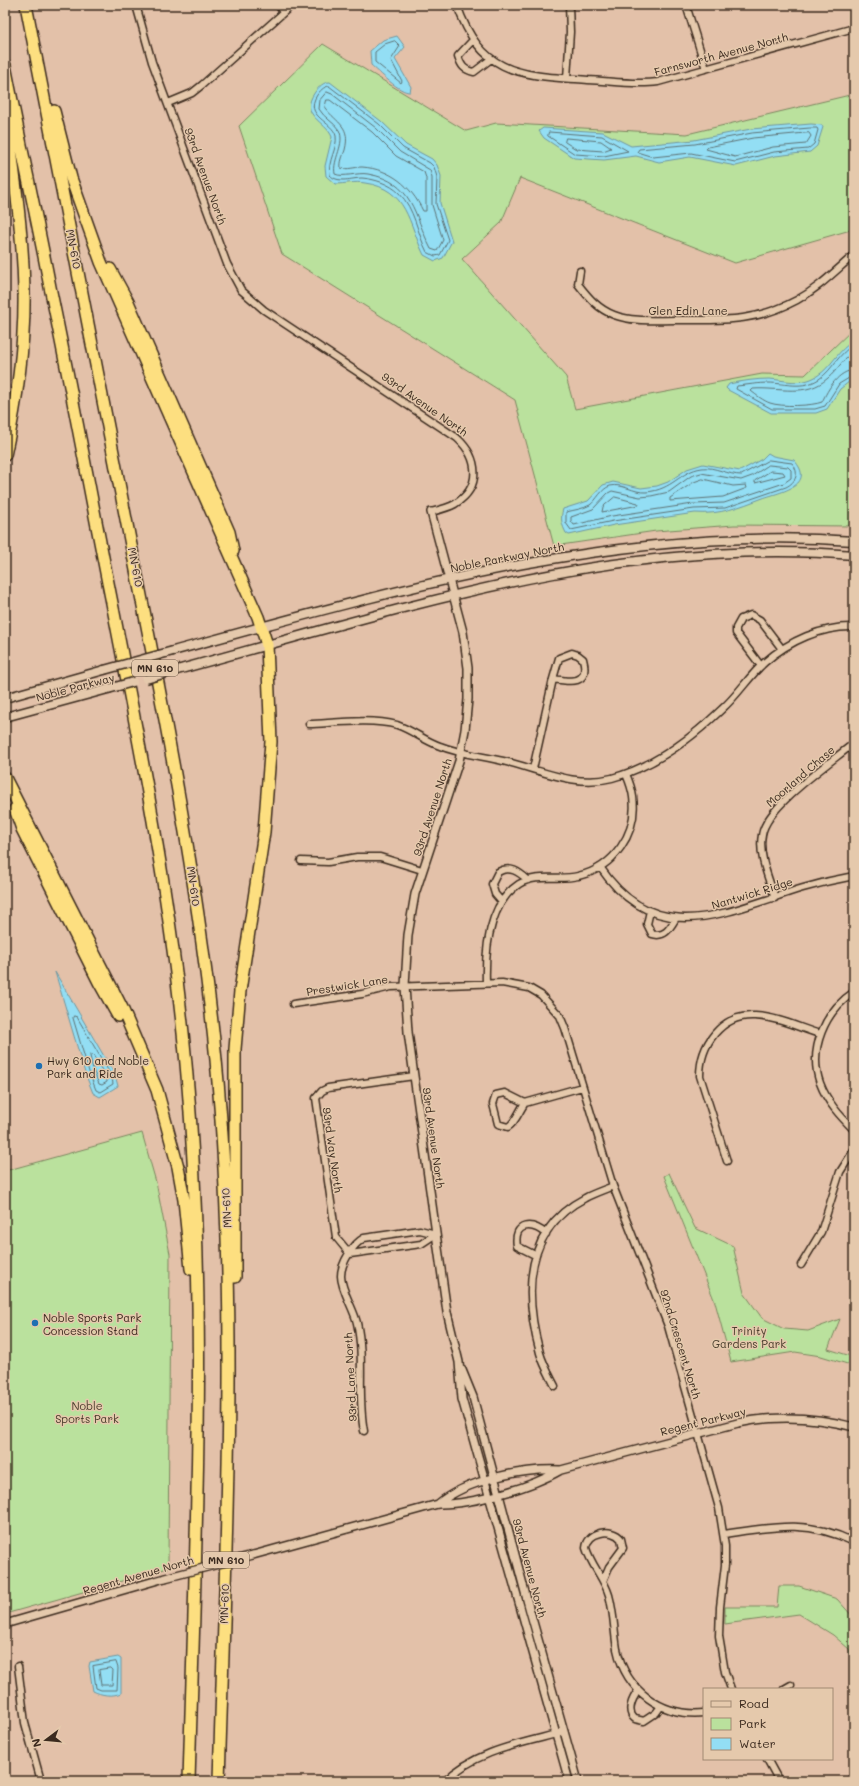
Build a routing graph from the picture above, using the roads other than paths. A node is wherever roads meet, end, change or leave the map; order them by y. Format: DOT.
graph roads {
  1 [pos="26,5"];
  2 [pos="30,5"];
  3 [pos="136,5"];
  4 [pos="278,5"];
  5 [pos="292,5"];
  6 [pos="457,5"];
  7 [pos="569,5"];
  8 [pos="686,5"];
  9 [pos="283,12"];
  10 [pos="854,28"];
  11 [pos="473,40"];
  12 [pos="490,59"];
  13 [pos="6,68"];
  14 [pos="706,69"];
  15 [pos="567,78"];
  16 [pos="168,103"];
  17 [pos="854,255"];
  18 [pos="580,271"];
  19 [pos="5,455"];
  20 [pos="431,512"];
  21 [pos="854,541"];
  22 [pos="854,555"];
  23 [pos="450,579"];
  24 [pos="454,594"];
  25 [pos="262,627"];
  26 [pos="854,627"];
  27 [pos="267,645"];
  28 [pos="782,649"];
  29 [pos="173,651"];
  30 [pos="761,666"];
  31 [pos="553,679"];
  32 [pos="5,698"];
  33 [pos="5,717"];
  34 [pos="308,724"];
  35 [pos="854,744"];
  36 [pos="461,752"];
  37 [pos="533,769"];
  38 [pos="626,774"];
  39 [pos="8,783"];
  40 [pos="301,860"];
  41 [pos="600,867"];
  42 [pos="422,870"];
  43 [pos="854,876"];
  44 [pos="528,880"];
  45 [pos="775,898"];
  46 [pos="501,901"];
  47 [pos="650,911"];
  48 [pos="676,918"];
  49 [pos="486,983"];
  50 [pos="405,986"];
  51 [pos="854,992"];
  52 [pos="293,1004"];
  53 [pos="560,1016"];
  54 [pos="820,1034"];
  55 [pos="414,1076"];
  56 [pos="582,1086"];
  57 [pos="525,1103"];
  58 [pos="854,1130"];
  59 [pos="854,1150"];
  60 [pos="727,1161"];
  61 [pos="613,1186"];
  62 [pos="436,1234"];
  63 [pos="546,1234"];
  64 [pos="350,1254"];
  65 [pos="535,1254"];
  66 [pos="801,1265"];
  67 [pos="230,1338"];
  68 [pos="459,1362"];
  69 [pos="555,1386"];
  70 [pos="199,1409"];
  71 [pos="854,1426"];
  72 [pos="364,1431"];
  73 [pos="697,1433"];
  74 [pos="561,1470"];
  75 [pos="495,1479"];
  76 [pos="486,1482"];
  77 [pos="499,1493"];
  78 [pos="489,1496"];
  79 [pos="438,1504"];
  80 [pos="724,1534"];
  81 [pos="854,1542"];
  82 [pos="603,1581"];
  83 [pos="5,1624"];
  84 [pos="18,1666"];
  85 [pos="791,1685"];
  86 [pos="730,1688"];
  87 [pos="786,1688"];
  88 [pos="638,1691"];
  89 [pos="661,1706"];
  90 [pos="703,1714"];
  91 [pos="564,1732"];
  92 [pos="555,1734"];
  93 [pos="768,1760"];
  94 [pos="41,1781"];
  95 [pos="189,1781"];
  96 [pos="219,1781"];
  97 [pos="445,1781"];
  98 [pos="569,1781"];
  99 [pos="578,1781"];
  100 [pos="778,1781"];
  1 -- 67 [label="highway, MN-610 / MN 610"];
  2 -- 25 [label="highway"];
  3 -- 16 [label="street, 93rd Avenue North"];
  4 -- 9 [label="street"];
  5 -- 9 [label="street"];
  6 -- 11 [label="street, Farnsworth Avenue North"];
  7 -- 15 [label="street"];
  8 -- 14 [label="street"];
  9 -- 16 [label="street"];
  10 -- 14 [label="street, Farnsworth Avenue North"];
  11 -- 12 [label="street, Farnsworth Avenue North"];
  11 -- 12 [label="street"];
  12 -- 15 [label="street, Farnsworth Avenue North"];
  13 -- 19 [label="highway"];
  13 -- 70 [label="highway, MN 610"];
  14 -- 15 [label="street, Farnsworth Avenue North"];
  16 -- 20 [label="street, 93rd Avenue North"];
  17 -- 18 [label="street, Glen Edin Lane"];
  20 -- 23 [label="street, 93rd Avenue North"];
  21 -- 23 [label="main road, Noble Parkway North"];
  22 -- 24 [label="main road"];
  23 -- 24 [label="street, 93rd Avenue North"];
  23 -- 25 [label="main road, Noble Parkway North"];
  24 -- 27 [label="main road"];
  24 -- 36 [label="street, 93rd Avenue North"];
  25 -- 27 [label="highway"];
  25 -- 29 [label="main road, Noble Parkway North"];
  26 -- 28 [label="street"];
  27 -- 33 [label="main road, Noble Parkway, bridge"];
  27 -- 67 [label="highway"];
  28 -- 30 [label="street"];
  28 -- 30 [label="street"];
  29 -- 32 [label="main road, Noble Parkway, bridge"];
  30 -- 38 [label="street"];
  31 -- 31 [label="street"];
  31 -- 37 [label="street"];
  34 -- 36 [label="street"];
  35 -- 45 [label="street, Moorland Chase"];
  36 -- 37 [label="street"];
  36 -- 42 [label="street, 93rd Avenue North"];
  37 -- 38 [label="street"];
  38 -- 41 [label="street"];
  39 -- 70 [label="highway"];
  40 -- 42 [label="street"];
  41 -- 44 [label="street"];
  41 -- 47 [label="street, Nantwick Ridge"];
  42 -- 50 [label="street, 93rd Avenue North"];
  43 -- 45 [label="street, Nantwick Ridge"];
  44 -- 46 [label="street"];
  44 -- 46 [label="street"];
  45 -- 48 [label="street, Nantwick Ridge"];
  46 -- 49 [label="street"];
  47 -- 48 [label="street, Nantwick Ridge"];
  47 -- 48 [label="street"];
  49 -- 50 [label="street, Prestwick Lane"];
  49 -- 53 [label="street, Prestwick Lane"];
  50 -- 52 [label="street, Prestwick Lane"];
  50 -- 55 [label="street, 93rd Avenue North"];
  51 -- 54 [label="street"];
  53 -- 56 [label="street, 92nd Crescent North"];
  54 -- 58 [label="street"];
  54 -- 60 [label="street"];
  55 -- 62 [label="street, 93rd Avenue North"];
  55 -- 64 [label="street, 93rd Way North"];
  56 -- 57 [label="street"];
  56 -- 61 [label="street, 92nd Crescent North"];
  57 -- 57 [label="street"];
  59 -- 66 [label="street"];
  61 -- 63 [label="street"];
  61 -- 73 [label="street, 92nd Crescent North"];
  62 -- 64 [label="street"];
  62 -- 64 [label="street, 93rd Lane North"];
  62 -- 68 [label="street, 93rd Avenue North"];
  63 -- 65 [label="street"];
  63 -- 65 [label="street"];
  64 -- 72 [label="street, 93rd Lane North"];
  65 -- 69 [label="street"];
  67 -- 96 [label="highway, MN-610 / MN 610"];
  68 -- 75 [label="street, 93rd Avenue North"];
  68 -- 76 [label="street, 93rd Avenue North"];
  70 -- 95 [label="highway, MN 610"];
  71 -- 73 [label="street, Regent Parkway"];
  73 -- 74 [label="street, Regent Parkway"];
  73 -- 80 [label="street, 92nd Crescent North"];
  74 -- 75 [label="street, Regent Parkway"];
  74 -- 77 [label="street, Regent Parkway"];
  75 -- 76 [label="street, Regent Avenue North"];
  75 -- 77 [label="street, 93rd Avenue North"];
  76 -- 78 [label="street, 93rd Avenue North"];
  76 -- 79 [label="street, Regent Avenue North"];
  77 -- 78 [label="street, Regent Avenue North"];
  77 -- 91 [label="street, 93rd Avenue North"];
  78 -- 79 [label="street, Regent Avenue North"];
  78 -- 92 [label="street, 93rd Avenue North"];
  79 -- 83 [label="street, Regent Avenue North, bridge"];
  80 -- 81 [label="street"];
  80 -- 86 [label="street, 92nd Crescent North"];
  82 -- 82 [label="street"];
  82 -- 88 [label="street"];
  84 -- 94 [label="street"];
  85 -- 87 [label="street"];
  88 -- 89 [label="street"];
  88 -- 89 [label="street"];
  89 -- 90 [label="street"];
  91 -- 92 [label="street"];
  91 -- 99 [label="street, 93rd Avenue North"];
  92 -- 97 [label="street"];
  92 -- 98 [label="street, 93rd Avenue North"];
  93 -- 100 [label="street"];
}
